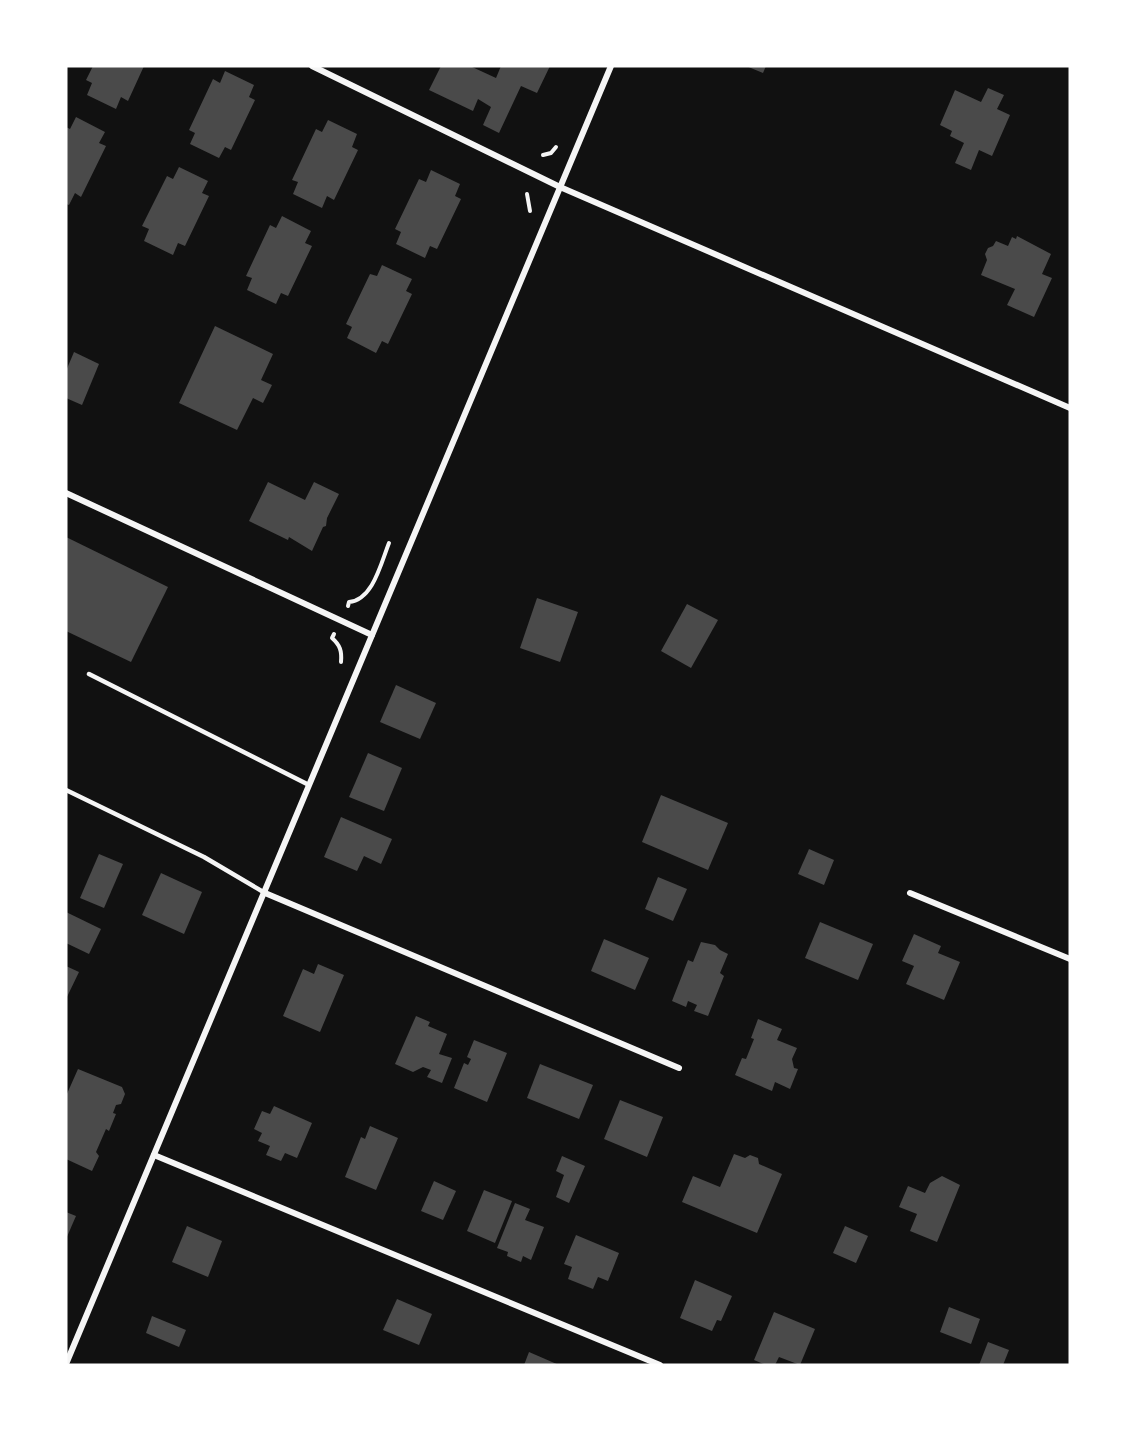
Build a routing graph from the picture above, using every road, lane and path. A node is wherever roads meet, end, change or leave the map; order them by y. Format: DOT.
graph roads {
  1 [pos="312,66"];
  2 [pos="610,66"];
  3 [pos="560,187"];
  4 [pos="1070,408"];
  5 [pos="66,493"];
  6 [pos="372,635"];
  7 [pos="89,674"];
  8 [pos="309,785"];
  9 [pos="66,790"];
  10 [pos="265,893"];
  11 [pos="910,893"];
  12 [pos="1070,959"];
  13 [pos="679,1068"];
  14 [pos="154,1155"];
  15 [pos="66,1364"];
  16 [pos="660,1365"];
  1 -- 3 [label="street"];
  2 -- 3 [label="street"];
  3 -- 4 [label="street"];
  3 -- 6 [label="street"];
  5 -- 6 [label="street"];
  6 -- 8 [label="street"];
  7 -- 8 [label="lane"];
  8 -- 10 [label="street"];
  9 -- 10 [label="lane"];
  10 -- 13 [label="street"];
  10 -- 14 [label="street"];
  11 -- 12 [label="street"];
  14 -- 15 [label="street"];
  14 -- 16 [label="street"];
}
